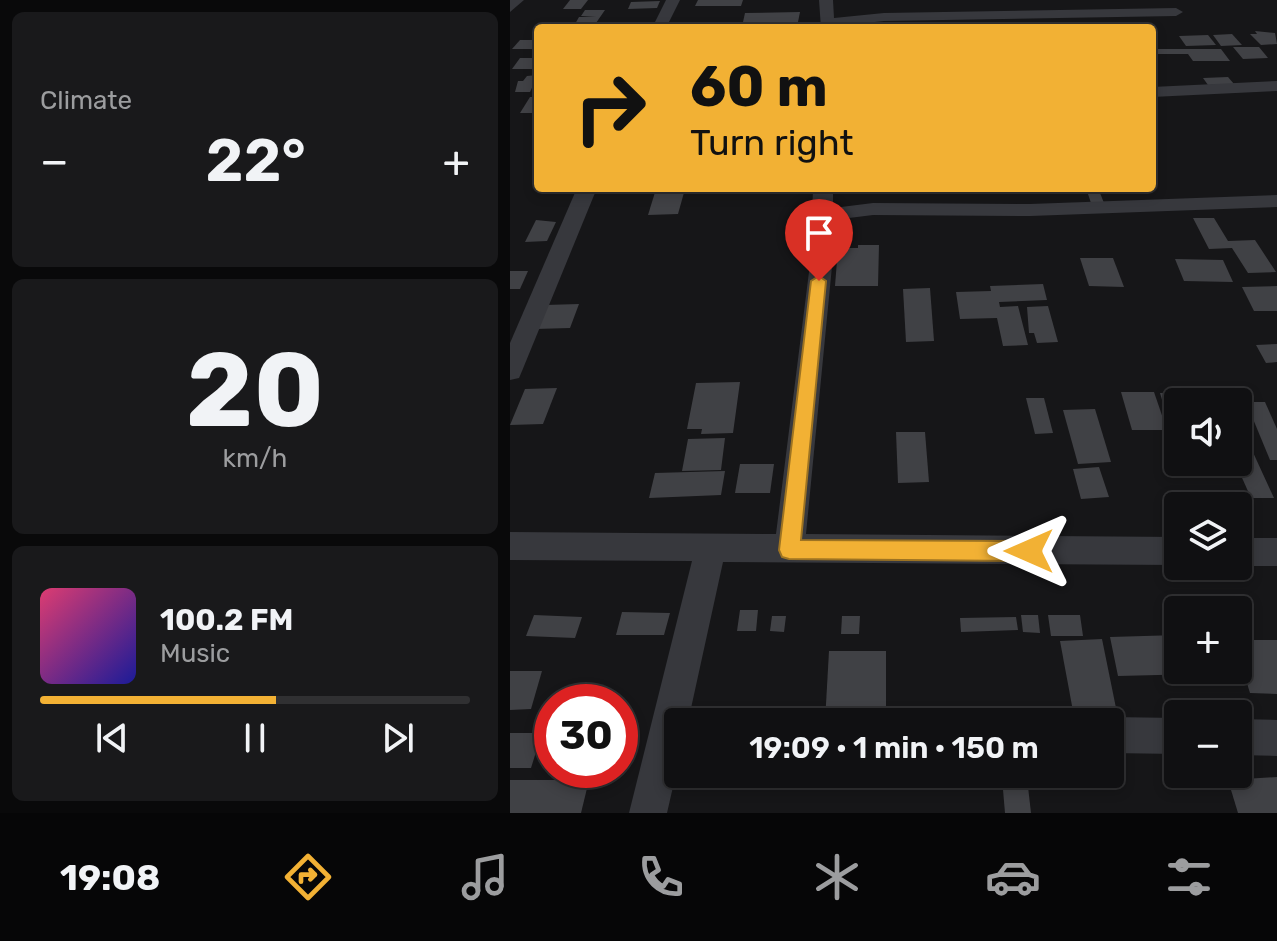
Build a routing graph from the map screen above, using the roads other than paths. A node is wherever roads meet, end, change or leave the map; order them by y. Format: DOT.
graph roads {
  1 [pos="517,0"];
  2 [pos="673,0"];
  3 [pos="826,0"];
  4 [pos="510,8"];
  5 [pos="1176,12"];
  6 [pos="661,24"];
  7 [pos="829,24"];
  8 [pos="836,24"];
  9 [pos="1277,86"];
  10 [pos="1156,92"];
  11 [pos="585,192"];
  12 [pos="823,192"];
  13 [pos="1277,201"];
  14 [pos="825,215"];
  15 [pos="510,371"];
  16 [pos="510,546"];
  17 [pos="711,547"];
  18 [pos="789,550"];
  19 [pos="1164,551"];
  20 [pos="1252,552"];
  21 [pos="1277,552"];
  22 [pos="680,708"];
  23 [pos="1124,735"];
  24 [pos="1164,736"];
  25 [pos="1252,737"];
  26 [pos="1277,738"];
  27 [pos="664,776"];
  28 [pos="648,813"];
  1 -- 4 [label="street"];
  2 -- 6 [label="street"];
  3 -- 7 [label="street"];
  5 -- 8 [label="street"];
  9 -- 10 [label="street"];
  11 -- 15 [label="street"];
  12 -- 14 [label="street"];
  13 -- 14 [label="street"];
  14 -- 18 [label="street"];
  16 -- 17 [label="street"];
  17 -- 18 [label="street"];
  17 -- 22 [label="street"];
  18 -- 19 [label="street"];
  20 -- 21 [label="street"];
  23 -- 24 [label="street"];
  25 -- 26 [label="street"];
  27 -- 28 [label="street"];
}
